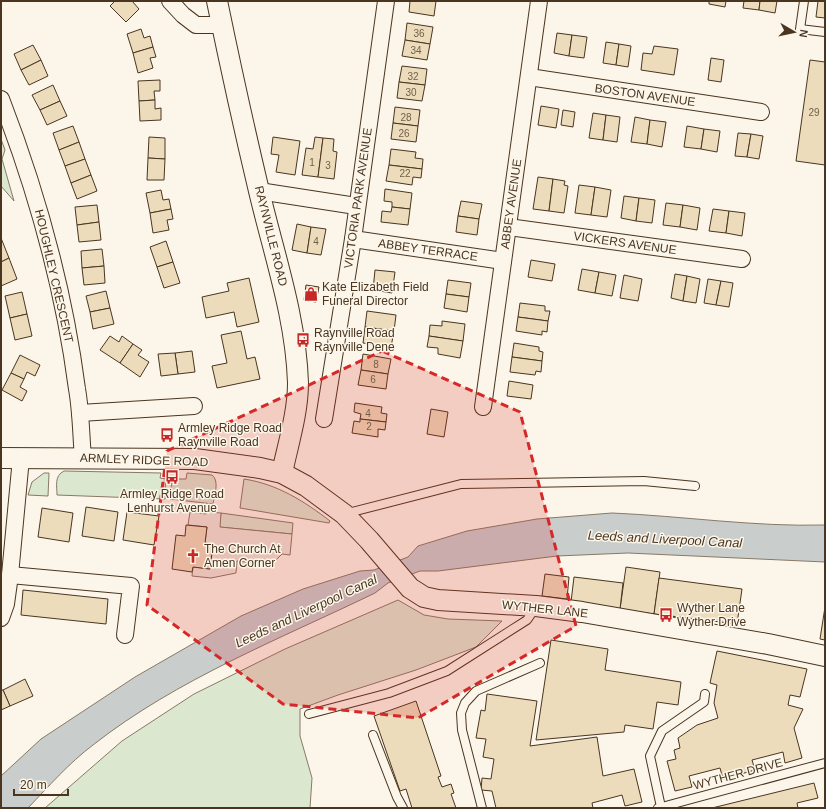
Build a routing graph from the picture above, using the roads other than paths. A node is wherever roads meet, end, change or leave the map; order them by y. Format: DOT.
graph roads {
  1 [pos="170,1"];
  2 [pos="217,1"];
  3 [pos="386,1"];
  4 [pos="539,1"];
  5 [pos="804,1"];
  6 [pos="222,25"];
  7 [pos="825,32"];
  8 [pos="529,78"];
  9 [pos="1,99"];
  10 [pos="761,112"];
  11 [pos="259,191"];
  12 [pos="356,206"];
  13 [pos="508,227"];
  14 [pos="353,240"];
  15 [pos="742,259"];
  16 [pos="503,261"];
  17 [pos="194,406"];
  18 [pos="483,407"];
  19 [pos="80,413"];
  20 [pos="324,419"];
  21 [pos="1,458"];
  22 [pos="20,458"];
  23 [pos="83,458"];
  24 [pos="282,473"];
  25 [pos="306,486"];
  26 [pos="695,486"];
  27 [pos="344,514"];
  28 [pos="10,575"];
  29 [pos="536,606"];
  30 [pos="1,618"];
  31 [pos="125,635"];
  32 [pos="825,656"];
  33 [pos="540,663"];
  34 [pos="705,694"];
  35 [pos="309,714"];
  36 [pos="373,735"];
  37 [pos="825,763"];
  38 [pos="403,808"];
  39 [pos="482,808"];
  40 [pos="659,808"];
  1 -- 6 [label="street"];
  2 -- 6 [label="street, RAYNVILLE ROAD"];
  3 -- 12 [label="street, VICTORIA PARK AVENUE"];
  4 -- 8 [label="street, ABBEY AVENUE"];
  5 -- 7 [label="lane"];
  6 -- 11 [label="street, RAYNVILLE ROAD"];
  8 -- 10 [label="street, BOSTON AVENUE"];
  8 -- 13 [label="street, ABBEY AVENUE"];
  9 -- 19 [label="street, HOUGHLEY CRESCENT"];
  11 -- 12 [label="street"];
  11 -- 24 [label="street, RAYNVILLE ROAD"];
  12 -- 14 [label="street, VICTORIA PARK AVENUE"];
  13 -- 15 [label="street, VICKERS AVENUE"];
  13 -- 16 [label="street, ABBEY AVENUE"];
  14 -- 16 [label="street, ABBEY TERRACE"];
  14 -- 20 [label="street, VICTORIA PARK AVENUE"];
  16 -- 18 [label="street, ABBEY AVENUE"];
  17 -- 19 [label="street"];
  19 -- 23 [label="street, HOUGHLEY CRESCENT"];
  21 -- 22 [label="street, ARMLEY RIDGE ROAD"];
  22 -- 23 [label="street, ARMLEY RIDGE ROAD"];
  22 -- 28 [label="street"];
  23 -- 24 [label="street, ARMLEY RIDGE ROAD"];
  24 -- 25 [label="street, ARMLEY RIDGE ROAD"];
  25 -- 27 [label="street, WYTHER LANE"];
  26 -- 27 [label="lane"];
  27 -- 29 [label="street, WYTHER LANE"];
  28 -- 30 [label="street"];
  28 -- 31 [label="street"];
  29 -- 32 [label="street, WYTHER LANE"];
  29 -- 35 [label="lane"];
  33 -- 39 [label="lane"];
  34 -- 40 [label="lane"];
  36 -- 38 [label="lane"];
  37 -- 40 [label="lane, WYTHER DRIVE"];
}
